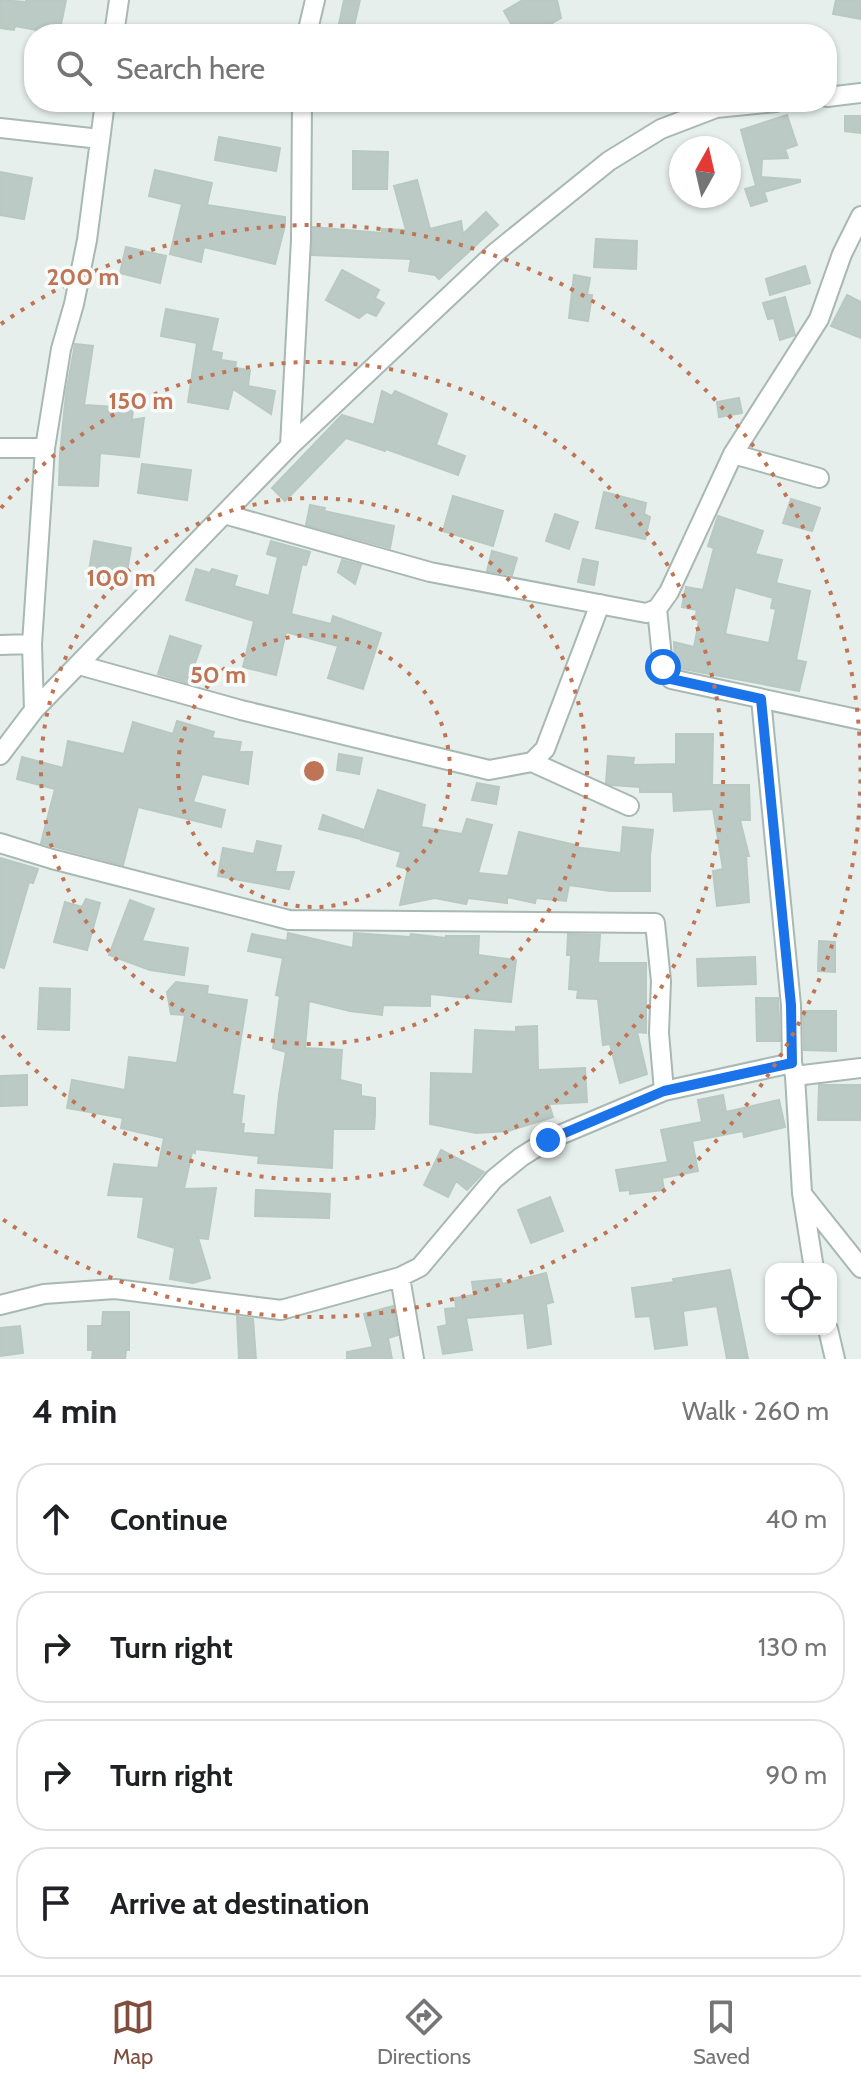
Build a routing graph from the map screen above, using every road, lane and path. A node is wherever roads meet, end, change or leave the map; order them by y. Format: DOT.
graph roads {
  1 [pos="119,0"];
  2 [pos="315,0"];
  3 [pos="115,24"];
  4 [pos="309,24"];
  5 [pos="861,93"];
  6 [pos="837,96"];
  7 [pos="104,112"];
  8 [pos="302,112"];
  9 [pos="706,112"];
  10 [pos="0,128"];
  11 [pos="100,139"];
  12 [pos="861,216"];
  13 [pos="290,446"];
  14 [pos="0,448"];
  15 [pos="45,448"];
  16 [pos="733,454"];
  17 [pos="819,478"];
  18 [pos="224,514"];
  19 [pos="600,604"];
  20 [pos="657,609"];
  21 [pos="32,644"];
  22 [pos="0,645"];
  23 [pos="79,665"];
  24 [pos="761,699"];
  25 [pos="34,710"];
  26 [pos="861,720"];
  27 [pos="0,755"];
  28 [pos="532,762"];
  29 [pos="629,806"];
  30 [pos="0,843"];
  31 [pos="861,1068"];
  32 [pos="793,1070"];
  33 [pos="664,1091"];
  34 [pos="802,1193"];
  35 [pos="813,1263"];
  36 [pos="861,1268"];
  37 [pos="400,1277"];
  38 [pos="0,1305"];
  39 [pos="829,1335"];
  40 [pos="414,1359"];
  41 [pos="835,1359"];
  1 -- 3 [label="street"];
  2 -- 4 [label="street"];
  5 -- 6 [label="street"];
  7 -- 11 [label="street"];
  8 -- 13 [label="street"];
  9 -- 13 [label="street"];
  10 -- 11 [label="street"];
  11 -- 15 [label="street"];
  12 -- 16 [label="street"];
  13 -- 18 [label="street"];
  14 -- 15 [label="street"];
  15 -- 21 [label="street"];
  16 -- 17 [label="street"];
  16 -- 20 [label="street"];
  18 -- 19 [label="street"];
  18 -- 23 [label="street"];
  19 -- 20 [label="street"];
  19 -- 28 [label="street"];
  20 -- 24 [label="street"];
  21 -- 22 [label="street"];
  21 -- 25 [label="street"];
  23 -- 25 [label="street"];
  23 -- 28 [label="street"];
  24 -- 26 [label="street"];
  24 -- 32 [label="street"];
  25 -- 27 [label="street"];
  28 -- 29 [label="street"];
  30 -- 33 [label="street"];
  31 -- 32 [label="street"];
  32 -- 33 [label="street"];
  32 -- 34 [label="street"];
  33 -- 37 [label="street"];
  34 -- 35 [label="street"];
  34 -- 36 [label="street"];
  37 -- 38 [label="street"];
  37 -- 40 [label="street"];
  39 -- 41 [label="street"];
}
